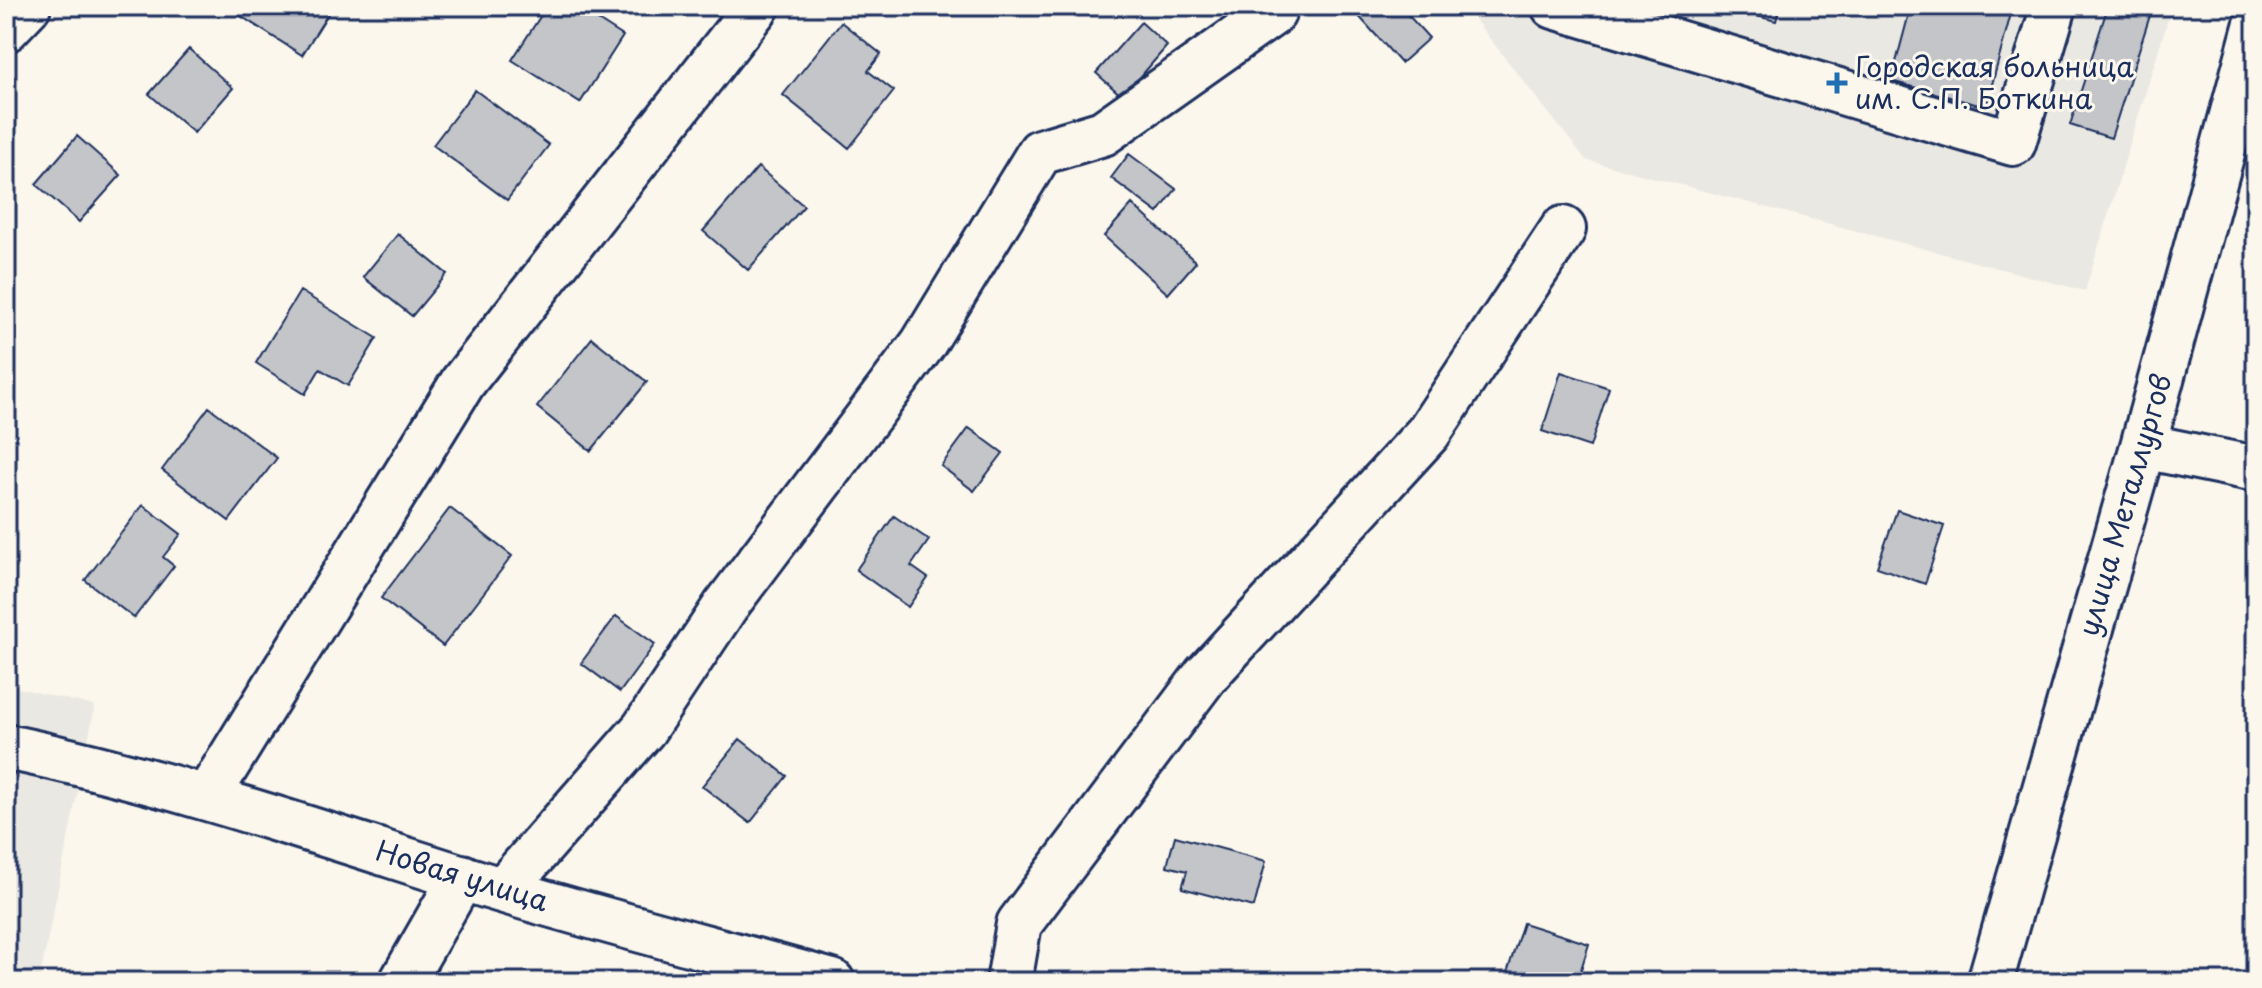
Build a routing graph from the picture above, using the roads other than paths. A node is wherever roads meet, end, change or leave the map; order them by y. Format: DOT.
graph roads {
  1 [pos="28,6"];
  2 [pos="757,6"];
  3 [pos="1554,6"];
  4 [pos="2054,6"];
  5 [pos="1273,13"];
  6 [pos="2256,27"];
  7 [pos="6,29"];
  8 [pos="2248,87"];
  9 [pos="2239,152"];
  10 [pos="1563,229"];
  11 [pos="2143,446"];
  12 [pos="2256,469"];
  13 [pos="6,752"];
  14 [pos="207,797"];
  15 [pos="462,877"];
  16 [pos="503,890"];
  17 [pos="402,982"];
  18 [pos="832,982"];
  19 [pos="1009,982"];
  20 [pos="1990,982"];
  1 -- 7 [label="street"];
  2 -- 14 [label="street"];
  3 -- 4 [label="street"];
  5 -- 16 [label="street"];
  6 -- 8 [label="street, улица Металлургов"];
  8 -- 9 [label="street, улица Металлургов"];
  9 -- 11 [label="street, улица Металлургов"];
  10 -- 19 [label="street"];
  11 -- 12 [label="street"];
  11 -- 20 [label="street, улица Металлургов"];
  13 -- 14 [label="street, Новая улица"];
  14 -- 15 [label="street, Новая улица"];
  15 -- 16 [label="street, Новая улица"];
  15 -- 17 [label="street"];
  16 -- 18 [label="street, Новая улица"];
}
